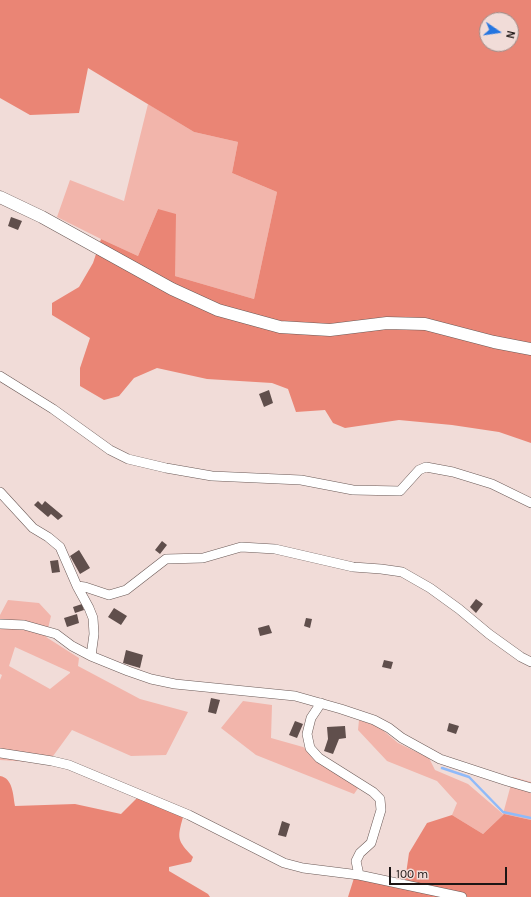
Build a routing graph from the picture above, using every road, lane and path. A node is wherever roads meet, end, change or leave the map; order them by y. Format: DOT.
graph roads {
  1 [pos="0,197"];
  2 [pos="531,349"];
  3 [pos="0,376"];
  4 [pos="0,492"];
  5 [pos="531,503"];
  6 [pos="77,586"];
  7 [pos="0,624"];
  8 [pos="91,656"];
  9 [pos="531,662"];
  10 [pos="321,703"];
  11 [pos="0,753"];
  12 [pos="531,788"];
  13 [pos="359,875"];
  14 [pos="462,897"];
  1 -- 2 [label="street"];
  3 -- 5 [label="street"];
  4 -- 6 [label="street"];
  6 -- 8 [label="street"];
  6 -- 9 [label="street"];
  7 -- 8 [label="street"];
  8 -- 10 [label="street"];
  10 -- 12 [label="street"];
  10 -- 13 [label="street"];
  11 -- 13 [label="street"];
  13 -- 14 [label="street"];
}
